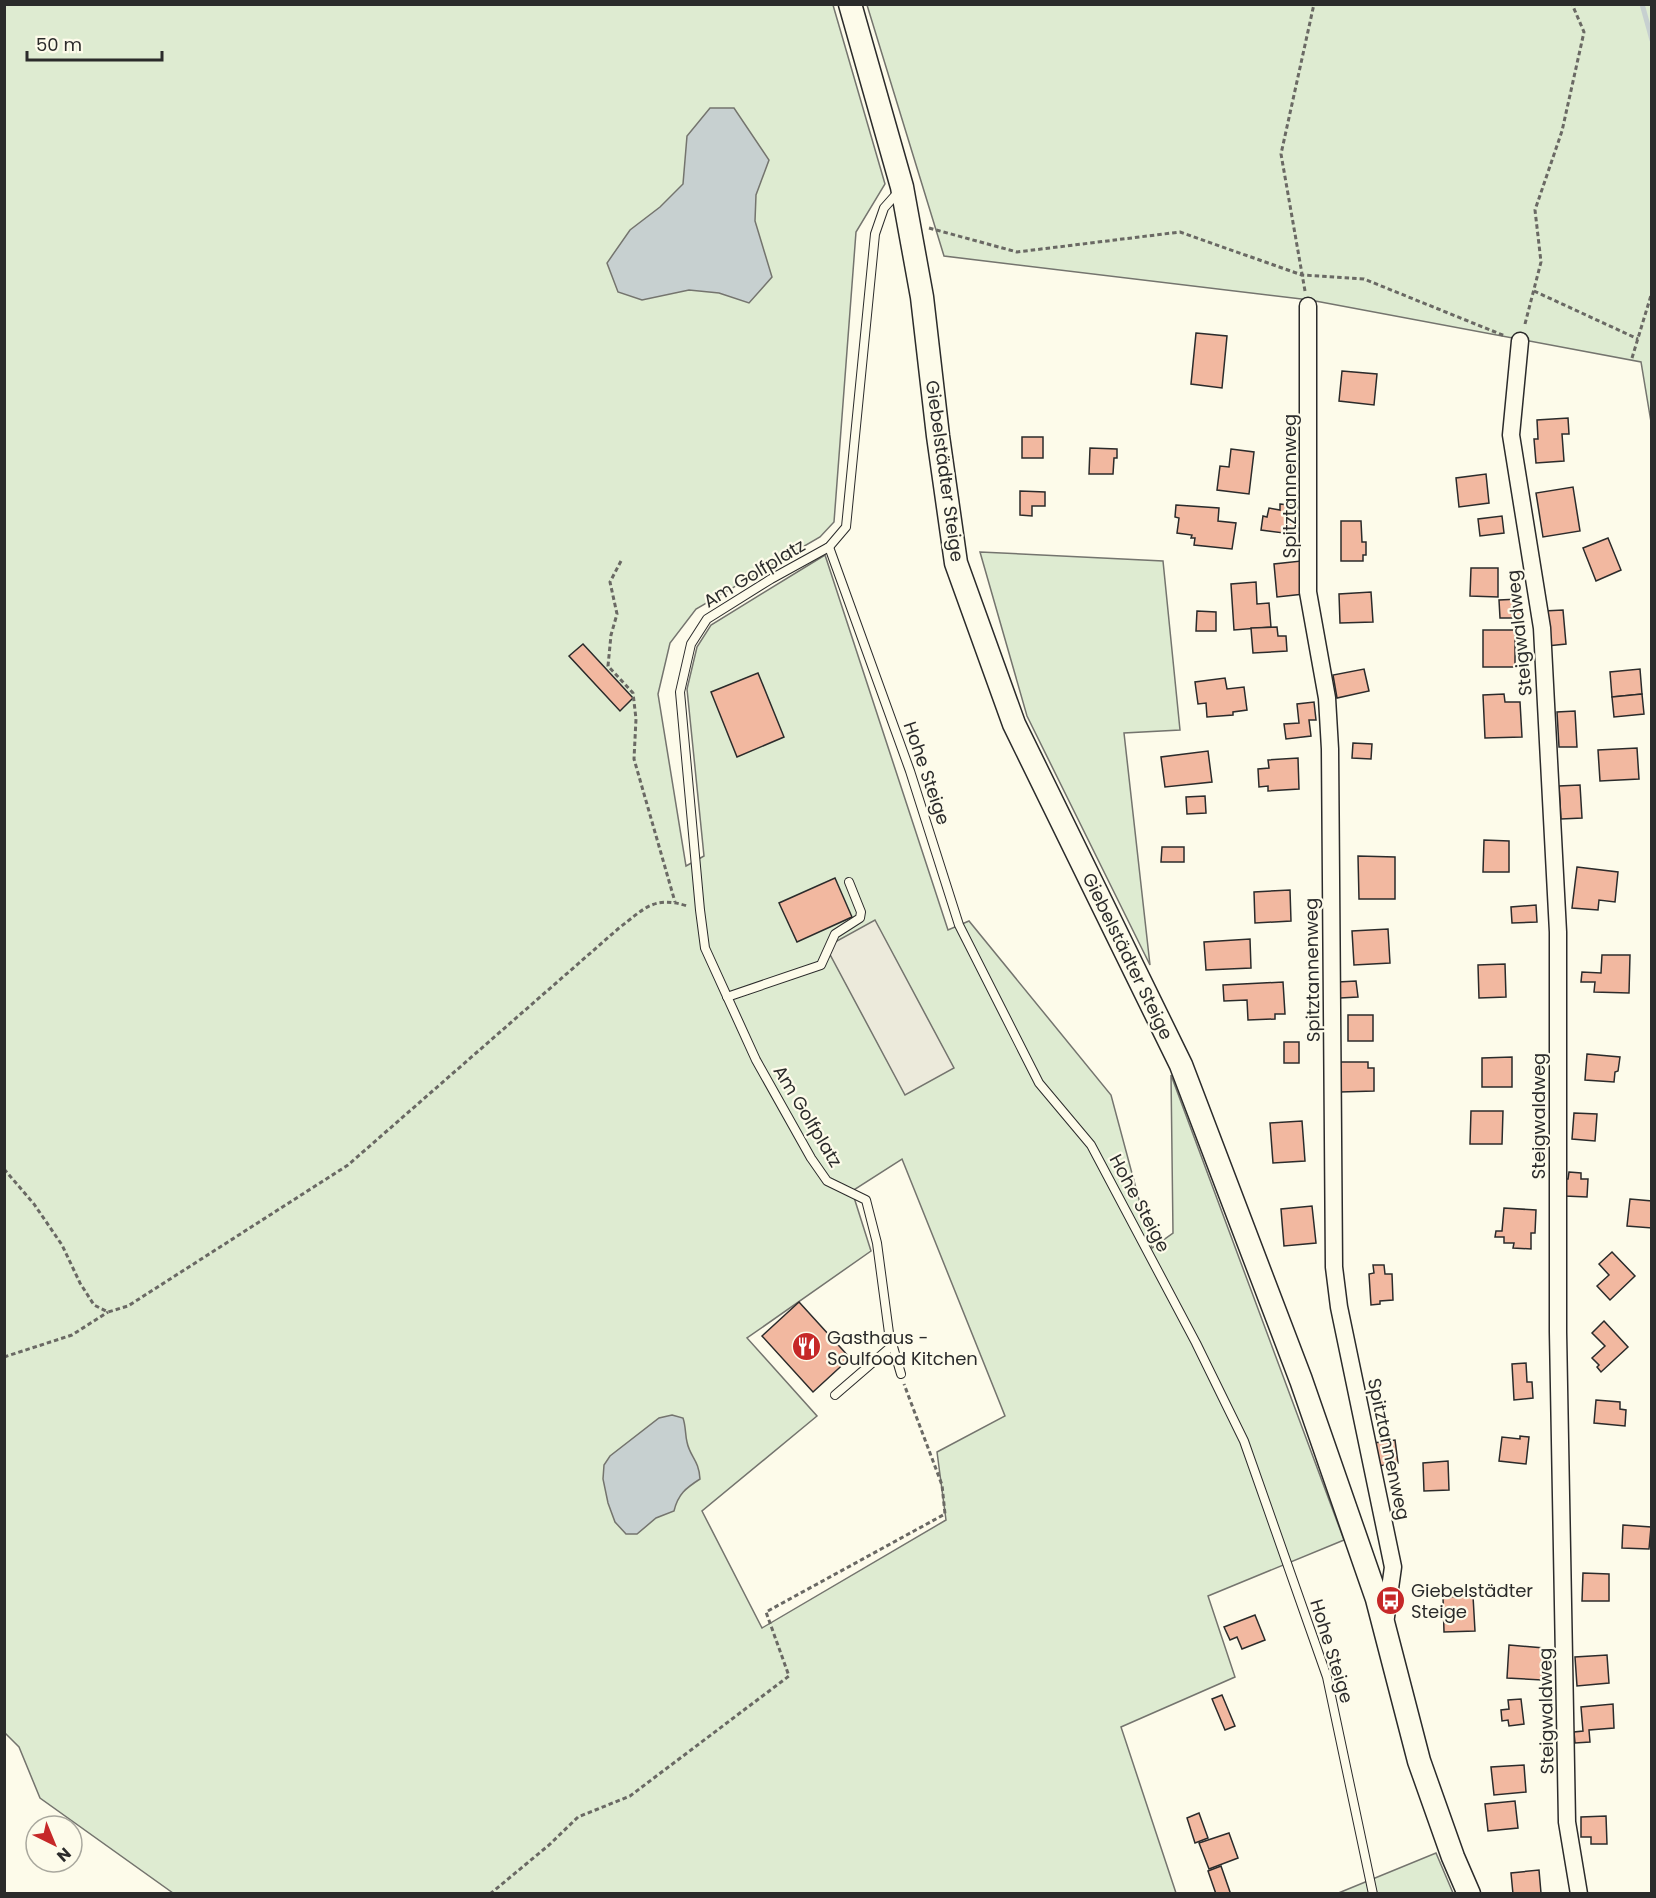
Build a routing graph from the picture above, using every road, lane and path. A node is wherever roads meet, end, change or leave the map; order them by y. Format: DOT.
graph roads {
  1 [pos="850,4"];
  2 [pos="1314,4"];
  3 [pos="1572,4"];
  4 [pos="902,187"];
  5 [pos="908,223"];
  6 [pos="1302,275"];
  7 [pos="1534,291"];
  8 [pos="1652,292"];
  9 [pos="1308,306"];
  10 [pos="1638,339"];
  11 [pos="1520,341"];
  12 [pos="1632,358"];
  13 [pos="829,547"];
  14 [pos="621,561"];
  15 [pos="849,882"];
  16 [pos="675,902"];
  17 [pos="700,910"];
  18 [pos="727,997"];
  19 [pos="4,1169"];
  20 [pos="108,1312"];
  21 [pos="892,1345"];
  22 [pos="4,1357"];
  23 [pos="901,1374"];
  24 [pos="835,1395"];
  25 [pos="1384,1630"];
  26 [pos="490,1893"];
  27 [pos="1373,1893"];
  28 [pos="1470,1893"];
  29 [pos="1579,1893"];
  1 -- 4 [label="main road, Giebelstädter Steige"];
  2 -- 6 [label="path"];
  3 -- 7 [label="path"];
  4 -- 5 [label="main road, Giebelstädter Steige"];
  4 -- 13 [label="lane, Am Golfplatz"];
  5 -- 6 [label="path"];
  5 -- 25 [label="main road, Giebelstädter Steige"];
  6 -- 9 [label="path"];
  6 -- 11 [label="path"];
  7 -- 10 [label="path"];
  7 -- 11 [label="path"];
  8 -- 10 [label="path"];
  9 -- 25 [label="street, Spitztannenweg"];
  10 -- 12 [label="path"];
  11 -- 29 [label="street, Steigwaldweg"];
  13 -- 17 [label="lane, Am Golfplatz"];
  13 -- 27 [label="lane, Hohe Steige"];
  14 -- 16 [label="path"];
  15 -- 18 [label="lane"];
  16 -- 17 [label="path"];
  16 -- 20 [label="path"];
  17 -- 18 [label="lane, Am Golfplatz"];
  18 -- 21 [label="lane, Am Golfplatz"];
  19 -- 20 [label="path"];
  20 -- 22 [label="path"];
  21 -- 23 [label="lane, Am Golfplatz"];
  21 -- 24 [label="lane"];
  23 -- 26 [label="path"];
  25 -- 28 [label="main road, Giebelstädter Steige"];
}
